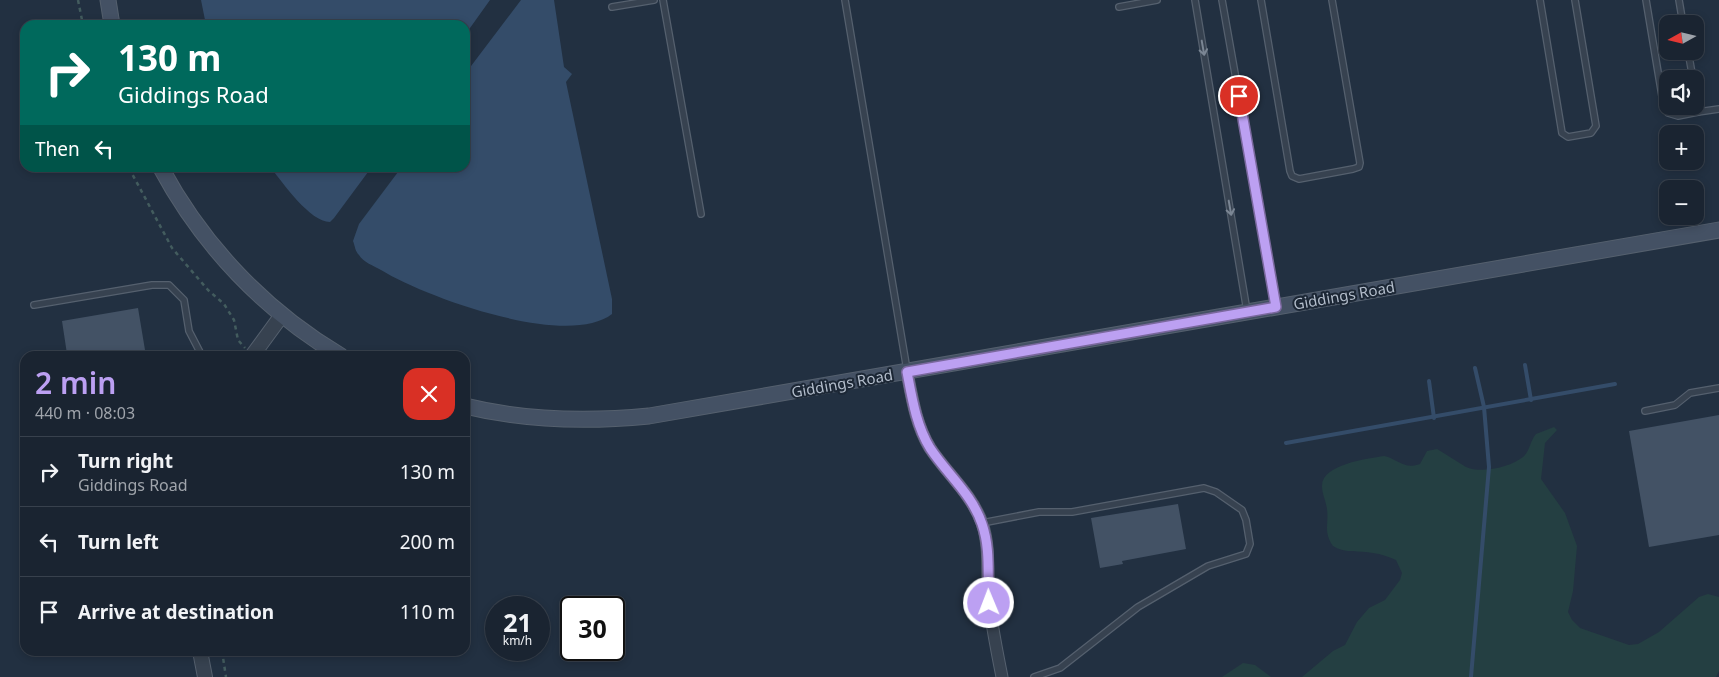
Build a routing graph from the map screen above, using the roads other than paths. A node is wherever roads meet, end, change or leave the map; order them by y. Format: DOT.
graph roads {
  1 [pos="108,0"];
  2 [pos="654,0"];
  3 [pos="663,0"];
  4 [pos="845,0"];
  5 [pos="1156,0"];
  6 [pos="1195,0"];
  7 [pos="1222,0"];
  8 [pos="1261,0"];
  9 [pos="1332,0"];
  10 [pos="1540,0"];
  11 [pos="1575,0"];
  12 [pos="1646,0"];
  13 [pos="1680,0"];
  14 [pos="1119,6"];
  15 [pos="612,7"];
  16 [pos="1682,15"];
  17 [pos="111,20"];
  18 [pos="1659,78"];
  19 [pos="1719,109"];
  20 [pos="1704,111"];
  21 [pos="163,172"];
  22 [pos="701,214"];
  23 [pos="1719,230"];
  24 [pos="34,305"];
  25 [pos="1276,307"];
  26 [pos="1248,312"];
  27 [pos="282,315"];
  28 [pos="199,351"];
  29 [pos="255,351"];
  30 [pos="334,351"];
  31 [pos="907,372"];
  32 [pos="1719,388"];
  33 [pos="470,407"];
  34 [pos="1645,411"];
  35 [pos="982,523"];
  36 [pos="201,656"];
  37 [pos="205,677"];
  38 [pos="1002,677"];
  39 [pos="1034,677"];
  1 -- 17 [label="main road"];
  2 -- 15 [label="lane"];
  3 -- 22 [label="lane"];
  4 -- 31 [label="lane"];
  5 -- 14 [label="lane"];
  6 -- 26 [label="lane, one-way"];
  7 -- 25 [label="lane"];
  8 -- 9 [label="lane"];
  10 -- 11 [label="lane"];
  12 -- 18 [label="lane"];
  13 -- 16 [label="lane"];
  19 -- 20 [label="lane"];
  21 -- 27 [label="main road"];
  23 -- 25 [label="main road, Giddings Road"];
  24 -- 28 [label="lane"];
  25 -- 26 [label="main road, Giddings Road"];
  26 -- 31 [label="main road, Giddings Road"];
  27 -- 29 [label="street"];
  27 -- 30 [label="main road"];
  31 -- 33 [label="main road, Giddings Road"];
  31 -- 35 [label="street"];
  32 -- 34 [label="lane"];
  35 -- 38 [label="street"];
  35 -- 39 [label="lane"];
  36 -- 37 [label="street"];
}
